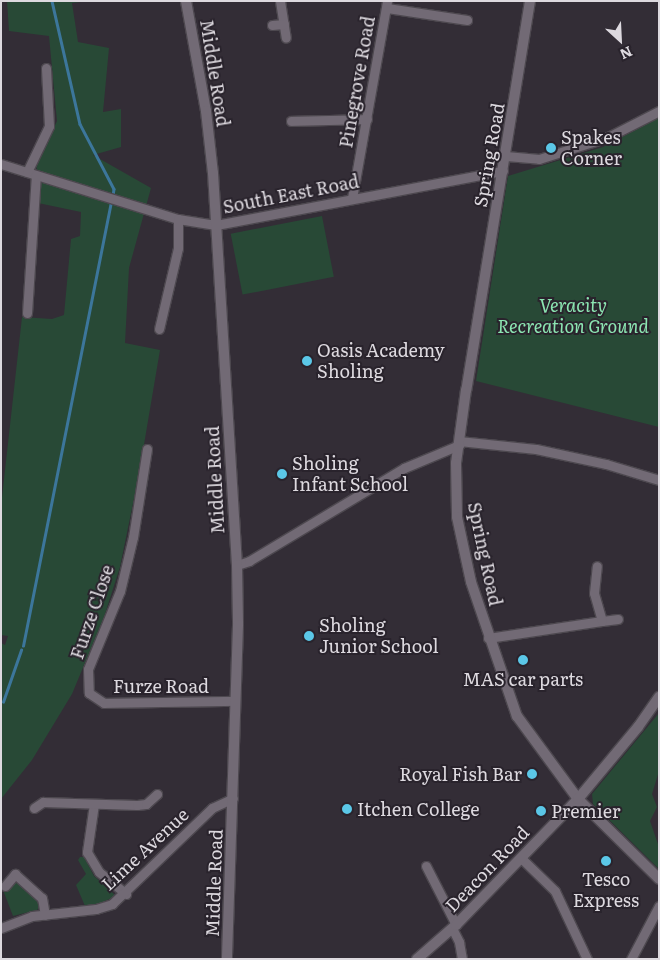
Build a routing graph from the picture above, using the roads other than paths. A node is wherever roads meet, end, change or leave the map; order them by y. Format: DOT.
graph roads {
  1 [pos="186,1"];
  2 [pos="280,1"];
  3 [pos="530,1"];
  4 [pos="387,5"];
  5 [pos="467,20"];
  6 [pos="284,24"];
  7 [pos="272,25"];
  8 [pos="286,38"];
  9 [pos="46,68"];
  10 [pos="659,111"];
  11 [pos="367,119"];
  12 [pos="291,121"];
  13 [pos="506,156"];
  14 [pos="1,164"];
  15 [pos="503,171"];
  16 [pos="32,173"];
  17 [pos="352,198"];
  18 [pos="178,219"];
  19 [pos="216,224"];
  20 [pos="26,313"];
  21 [pos="159,329"];
  22 [pos="459,443"];
  23 [pos="147,449"];
  24 [pos="659,480"];
  25 [pos="237,565"];
  26 [pos="597,566"];
  27 [pos="618,619"];
  28 [pos="602,622"];
  29 [pos="488,638"];
  30 [pos="89,693"];
  31 [pos="659,697"];
  32 [pos="235,701"];
  33 [pos="157,794"];
  34 [pos="233,798"];
  35 [pos="578,799"];
  36 [pos="94,804"];
  37 [pos="34,808"];
  38 [pos="521,858"];
  39 [pos="426,866"];
  40 [pos="659,879"];
  41 [pos="5,886"];
  42 [pos="126,894"];
  43 [pos="659,906"];
  44 [pos="45,914"];
  45 [pos="454,926"];
  46 [pos="1,928"];
  47 [pos="227,959"];
  48 [pos="417,959"];
  49 [pos="462,959"];
  50 [pos="587,959"];
  51 [pos="631,959"];
  1 -- 19 [label="street, Middle Road"];
  2 -- 6 [label="street"];
  3 -- 13 [label="street, Spring Road"];
  4 -- 5 [label="street"];
  4 -- 11 [label="street, Pinegrove Road"];
  6 -- 7 [label="street"];
  6 -- 8 [label="street"];
  9 -- 16 [label="street"];
  10 -- 13 [label="street"];
  11 -- 12 [label="street"];
  11 -- 17 [label="street, Pinegrove Road"];
  13 -- 15 [label="street, Spring Road"];
  14 -- 16 [label="street, South East Road"];
  15 -- 17 [label="street, South East Road"];
  15 -- 22 [label="street, Spring Road"];
  16 -- 18 [label="street, South East Road"];
  16 -- 20 [label="street"];
  17 -- 19 [label="street, South East Road"];
  18 -- 19 [label="street, South East Road"];
  18 -- 21 [label="street"];
  19 -- 25 [label="street, Middle Road"];
  22 -- 24 [label="street"];
  22 -- 25 [label="street"];
  22 -- 29 [label="street, Spring Road"];
  23 -- 30 [label="street, Furze Close"];
  25 -- 32 [label="street, Middle Road"];
  26 -- 28 [label="street"];
  27 -- 28 [label="street"];
  28 -- 29 [label="street"];
  29 -- 35 [label="street, Spring Road"];
  30 -- 32 [label="street, Furze Road"];
  31 -- 35 [label="street, Deacon Road"];
  32 -- 34 [label="street, Middle Road"];
  33 -- 36 [label="street"];
  34 -- 42 [label="street, Lime Avenue"];
  34 -- 47 [label="street, Middle Road"];
  35 -- 38 [label="street, Deacon Road"];
  35 -- 40 [label="street, Spring Road"];
  36 -- 37 [label="street"];
  36 -- 42 [label="street"];
  38 -- 45 [label="street, Deacon Road"];
  38 -- 50 [label="street"];
  39 -- 45 [label="street"];
  41 -- 44 [label="street"];
  42 -- 44 [label="street, Lime Avenue"];
  43 -- 51 [label="street"];
  44 -- 46 [label="street, Lime Avenue"];
  45 -- 48 [label="street, Deacon Road"];
  45 -- 49 [label="street"];
}
